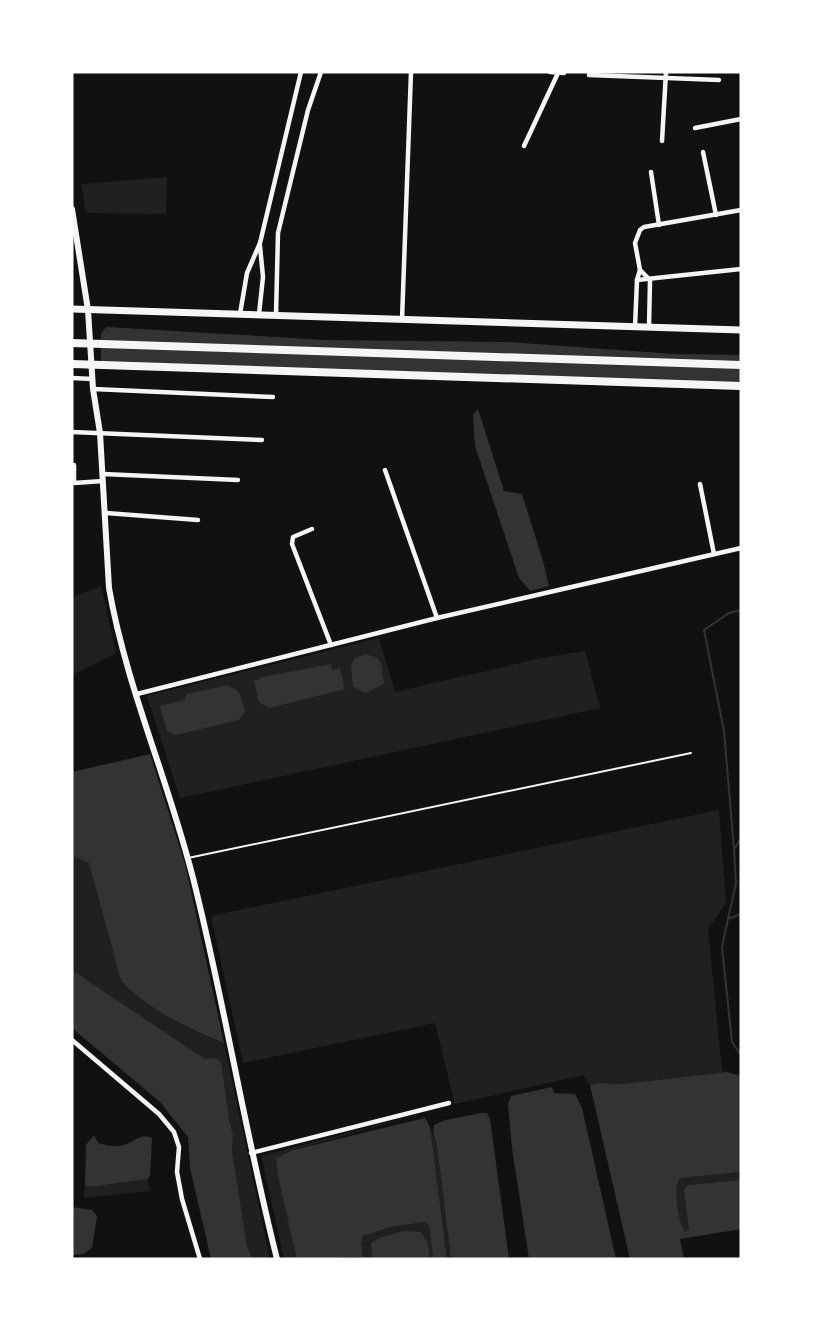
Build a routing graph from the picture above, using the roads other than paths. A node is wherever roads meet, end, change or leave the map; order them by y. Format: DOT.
graph roads {
  1 [pos="301,72"];
  2 [pos="321,72"];
  3 [pos="411,72"];
  4 [pos="550,72"];
  5 [pos="666,72"];
  6 [pos="561,73"];
  7 [pos="589,75"];
  8 [pos="665,79"];
  9 [pos="719,80"];
  10 [pos="741,119"];
  11 [pos="695,128"];
  12 [pos="662,141"];
  13 [pos="524,146"];
  14 [pos="703,152"];
  15 [pos="651,172"];
  16 [pos="72,209"];
  17 [pos="741,210"];
  18 [pos="716,215"];
  19 [pos="659,225"];
  20 [pos="260,243"];
  21 [pos="741,269"];
  22 [pos="640,270"];
  23 [pos="637,280"];
  24 [pos="650,280"];
  25 [pos="72,309"];
  26 [pos="88,310"];
  27 [pos="240,314"];
  28 [pos="259,314"];
  29 [pos="276,315"];
  30 [pos="402,320"];
  31 [pos="635,327"];
  32 [pos="649,328"];
  33 [pos="741,330"];
  34 [pos="72,343"];
  35 [pos="72,364"];
  36 [pos="741,365"];
  37 [pos="72,378"];
  38 [pos="93,379"];
  39 [pos="741,386"];
  40 [pos="93,389"];
  41 [pos="273,397"];
  42 [pos="72,432"];
  43 [pos="100,432"];
  44 [pos="262,440"];
  45 [pos="74,465"];
  46 [pos="385,470"];
  47 [pos="103,477"];
  48 [pos="238,480"];
  49 [pos="73,483"];
  50 [pos="700,484"];
  51 [pos="106,513"];
  52 [pos="198,520"];
  53 [pos="312,530"];
  54 [pos="741,548"];
  55 [pos="714,554"];
  56 [pos="438,618"];
  57 [pos="331,645"];
  58 [pos="137,694"];
  59 [pos="691,753"];
  60 [pos="188,858"];
  61 [pos="72,1040"];
  62 [pos="449,1103"];
  63 [pos="251,1153"];
  64 [pos="200,1259"];
  65 [pos="277,1259"];
  1 -- 20 [label="street"];
  2 -- 29 [label="street"];
  3 -- 30 [label="street"];
  4 -- 6 [label="street"];
  5 -- 8 [label="street"];
  6 -- 13 [label="street"];
  7 -- 8 [label="street"];
  8 -- 9 [label="street"];
  8 -- 12 [label="street"];
  10 -- 11 [label="street"];
  14 -- 18 [label="street"];
  15 -- 19 [label="street"];
  16 -- 26 [label="street"];
  17 -- 18 [label="street"];
  18 -- 19 [label="street"];
  19 -- 22 [label="street"];
  20 -- 27 [label="street"];
  20 -- 28 [label="street"];
  21 -- 24 [label="street"];
  22 -- 23 [label="street"];
  22 -- 24 [label="street"];
  23 -- 24 [label="street"];
  23 -- 31 [label="street"];
  24 -- 32 [label="street"];
  25 -- 26 [label="main road"];
  26 -- 27 [label="main road"];
  26 -- 38 [label="street"];
  27 -- 28 [label="main road"];
  28 -- 29 [label="main road"];
  29 -- 30 [label="main road"];
  30 -- 31 [label="main road"];
  31 -- 32 [label="main road"];
  32 -- 33 [label="main road"];
  34 -- 36 [label="highway"];
  35 -- 39 [label="highway"];
  37 -- 38 [label="street"];
  38 -- 40 [label="street"];
  40 -- 41 [label="street"];
  40 -- 43 [label="street"];
  42 -- 43 [label="street"];
  43 -- 44 [label="street"];
  43 -- 47 [label="street"];
  45 -- 49 [label="street"];
  46 -- 56 [label="street"];
  47 -- 48 [label="street"];
  47 -- 49 [label="street"];
  47 -- 51 [label="street"];
  50 -- 55 [label="street"];
  51 -- 52 [label="street"];
  51 -- 58 [label="street"];
  53 -- 57 [label="street"];
  54 -- 55 [label="street"];
  55 -- 56 [label="street"];
  56 -- 57 [label="street"];
  57 -- 58 [label="street"];
  58 -- 60 [label="street"];
  59 -- 60 [label="lane"];
  60 -- 63 [label="street"];
  61 -- 64 [label="street"];
  62 -- 63 [label="street"];
  63 -- 65 [label="street"];
}
